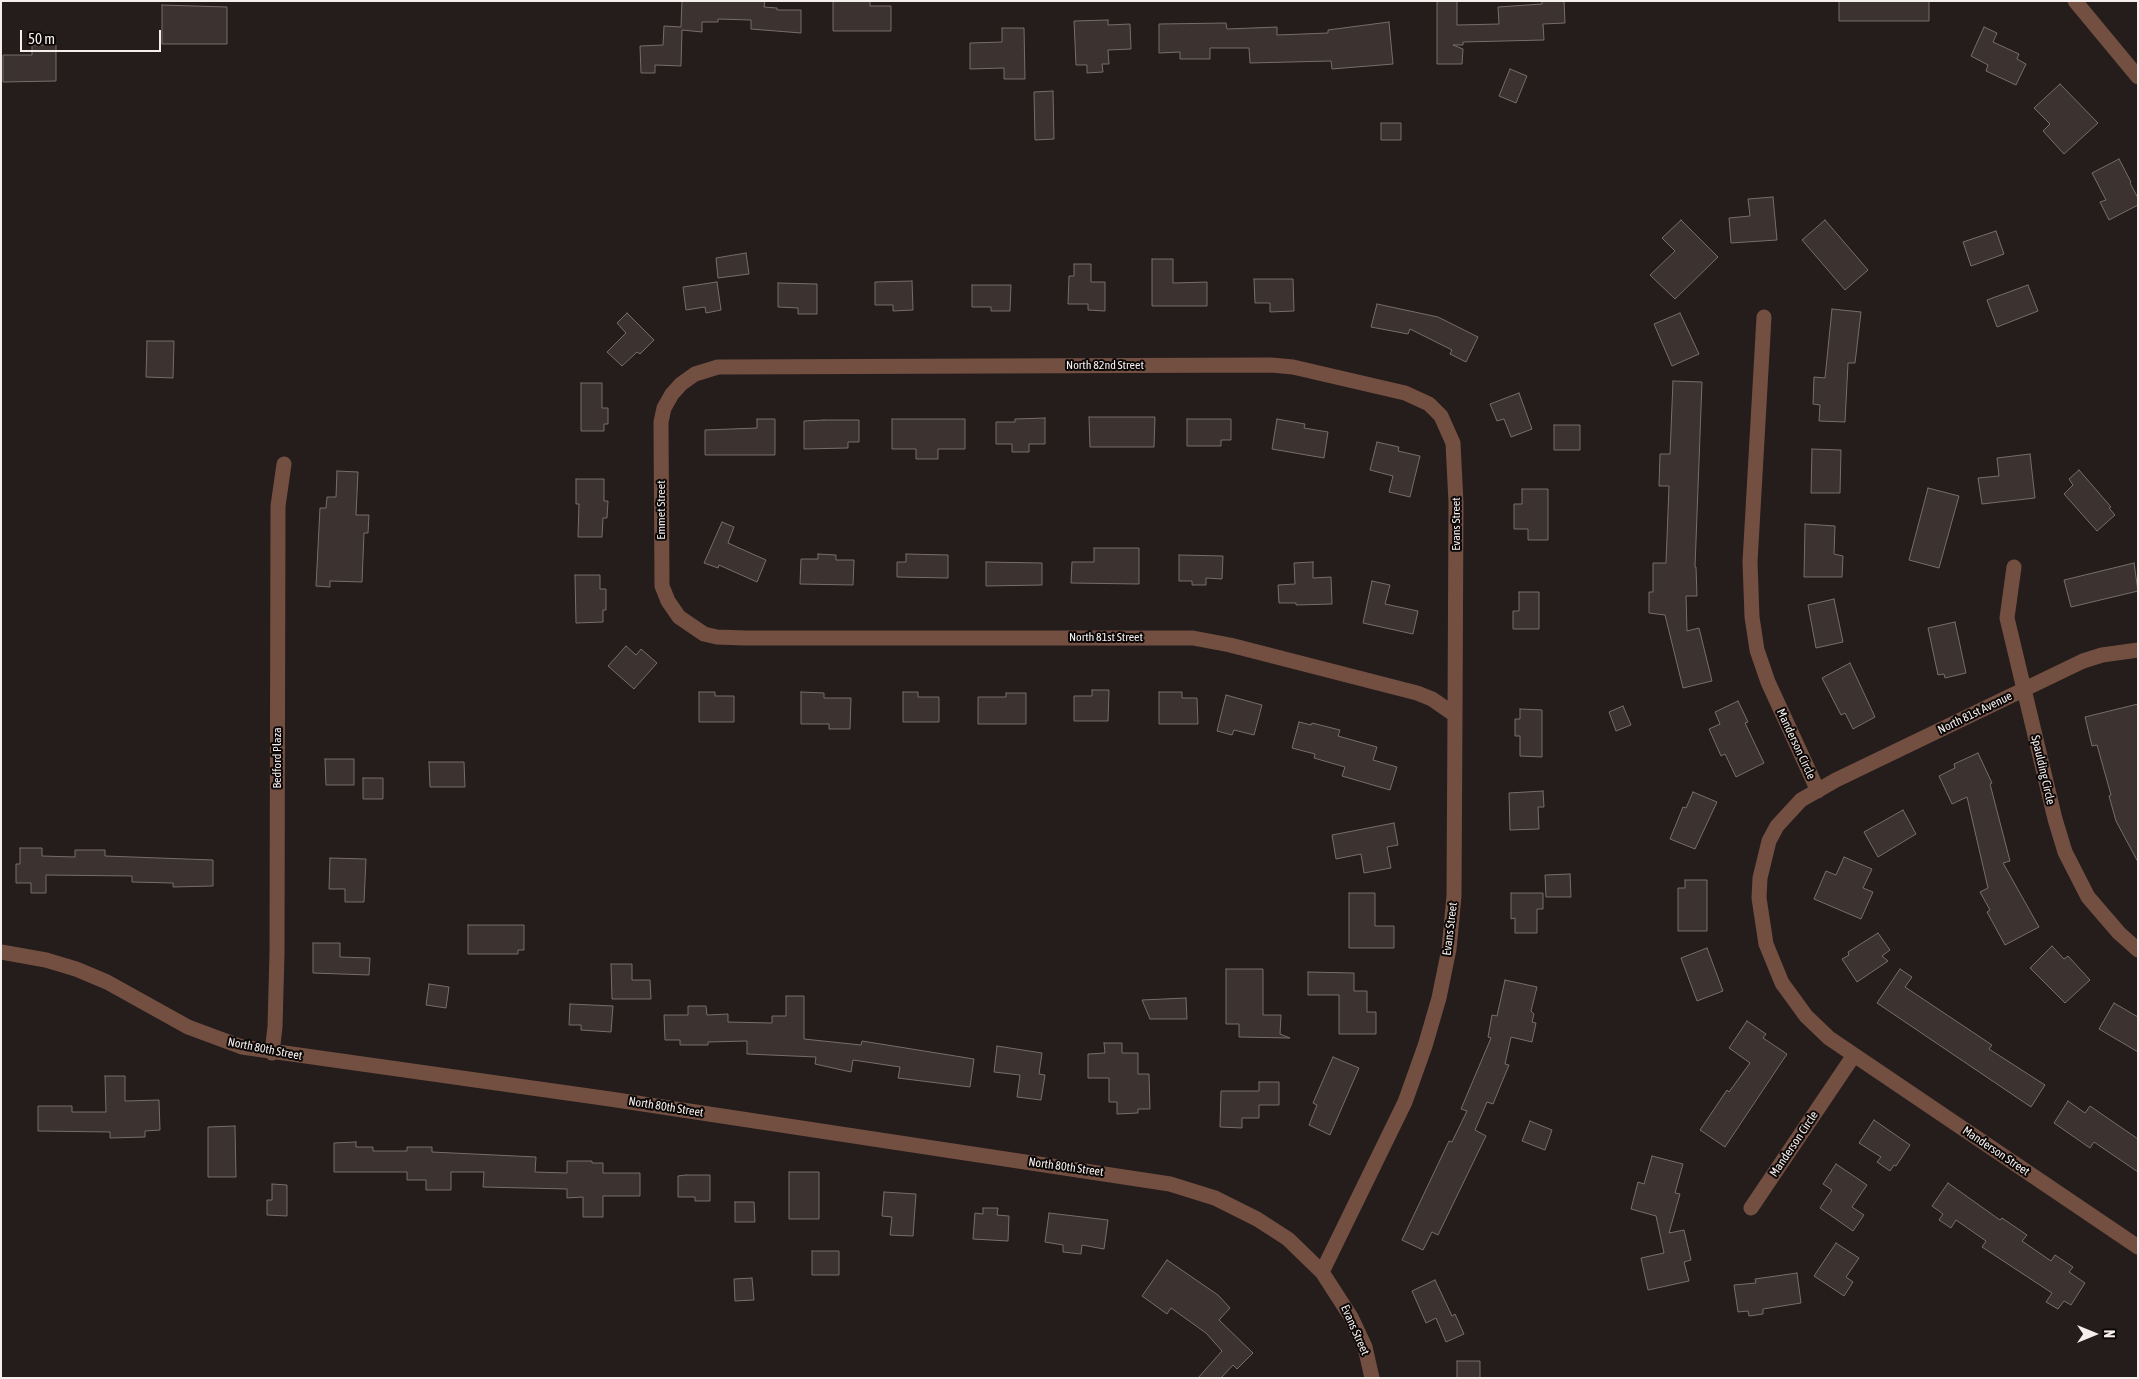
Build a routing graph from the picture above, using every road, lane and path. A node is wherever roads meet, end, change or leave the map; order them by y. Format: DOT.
graph roads {
  1 [pos="2074,3"];
  2 [pos="2138,77"];
  3 [pos="1764,317"];
  4 [pos="728,366"];
  5 [pos="1453,443"];
  6 [pos="284,464"];
  7 [pos="2014,567"];
  8 [pos="744,638"];
  9 [pos="2138,650"];
  10 [pos="2024,689"];
  11 [pos="1455,715"];
  12 [pos="1818,791"];
  13 [pos="2138,950"];
  14 [pos="1,952"];
  15 [pos="272,1052"];
  16 [pos="1854,1055"];
  17 [pos="1752,1208"];
  18 [pos="2138,1247"];
  19 [pos="1322,1272"];
  20 [pos="1372,1378"];
  1 -- 2 [label="street"];
  3 -- 12 [label="street, Manderson Circle"];
  4 -- 5 [label="street, North 82nd Street"];
  4 -- 8 [label="street, Emmet Street"];
  5 -- 11 [label="street, Evans Street"];
  6 -- 15 [label="street, Bedford Plaza"];
  7 -- 10 [label="street, Spaulding Circle"];
  8 -- 11 [label="street, North 81st Street"];
  9 -- 10 [label="street, North 81st Avenue"];
  10 -- 12 [label="street, North 81st Avenue"];
  10 -- 13 [label="street, Spaulding Circle"];
  11 -- 19 [label="street, Evans Street"];
  12 -- 16 [label="street, Manderson Circle"];
  14 -- 15 [label="street, North 80th Street"];
  15 -- 19 [label="street, North 80th Street"];
  16 -- 17 [label="street, Manderson Circle"];
  16 -- 18 [label="street, Manderson Street"];
  19 -- 20 [label="street, Evans Street"];
}
